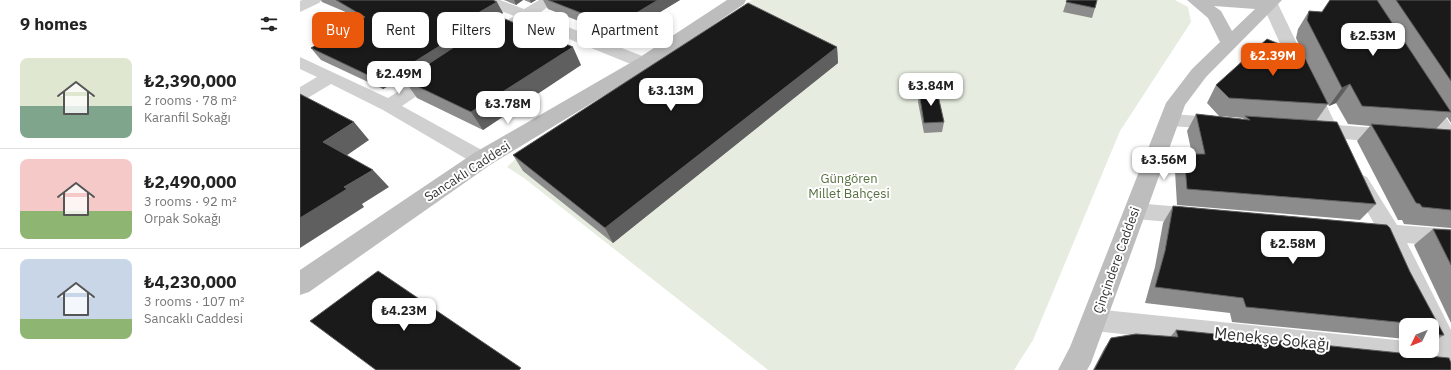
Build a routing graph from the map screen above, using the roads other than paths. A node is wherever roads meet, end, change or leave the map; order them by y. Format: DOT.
graph roads {
  1 [pos="314,0"];
  2 [pos="487,0"];
  3 [pos="549,0"];
  4 [pos="738,0"];
  5 [pos="1195,0"];
  6 [pos="1206,0"];
  7 [pos="1272,2"];
  8 [pos="300,7"];
  9 [pos="516,12"];
  10 [pos="532,12"];
  11 [pos="569,33"];
  12 [pos="1230,43"];
  13 [pos="300,62"];
  14 [pos="644,63"];
  15 [pos="447,67"];
  16 [pos="331,77"];
  17 [pos="1417,87"];
  18 [pos="300,95"];
  19 [pos="389,106"];
  20 [pos="1169,120"];
  21 [pos="1238,125"];
  22 [pos="1299,129"];
  23 [pos="1330,131"];
  24 [pos="1406,137"];
  25 [pos="1428,139"];
  26 [pos="1451,140"];
  27 [pos="482,159"];
  28 [pos="1134,211"];
  29 [pos="1212,218"];
  30 [pos="1360,230"];
  31 [pos="1391,233"];
  32 [pos="1451,238"];
  33 [pos="300,284"];
  34 [pos="1094,320"];
  35 [pos="1451,356"];
  36 [pos="1072,370"];
  1 -- 8 [label="street"];
  2 -- 9 [label="street"];
  3 -- 10 [label="street"];
  4 -- 14 [label="main road, Sancaklı Caddesi"];
  5 -- 12 [label="main road"];
  6 -- 7 [label="main road"];
  7 -- 12 [label="main road, Çinçindere Caddesi"];
  7 -- 23 [label="street"];
  11 -- 14 [label="street"];
  12 -- 20 [label="main road, Çinçindere Caddesi"];
  13 -- 16 [label="street"];
  14 -- 27 [label="main road, Sancaklı Caddesi"];
  15 -- 19 [label="street"];
  16 -- 18 [label="street"];
  16 -- 19 [label="street"];
  17 -- 26 [label="street"];
  19 -- 27 [label="street"];
  20 -- 21 [label="street"];
  20 -- 28 [label="main road, Çinçindere Caddesi"];
  22 -- 23 [label="street"];
  23 -- 24 [label="street"];
  23 -- 31 [label="street"];
  25 -- 26 [label="street"];
  27 -- 33 [label="main road, Sancaklı Caddesi"];
  28 -- 29 [label="street"];
  28 -- 34 [label="main road, Çinçindere Caddesi"];
  30 -- 31 [label="street"];
  31 -- 32 [label="street"];
  31 -- 35 [label="street"];
  34 -- 35 [label="street, Menekşe Sokağı"];
  34 -- 36 [label="main road, Çinçindere Caddesi"];
}
